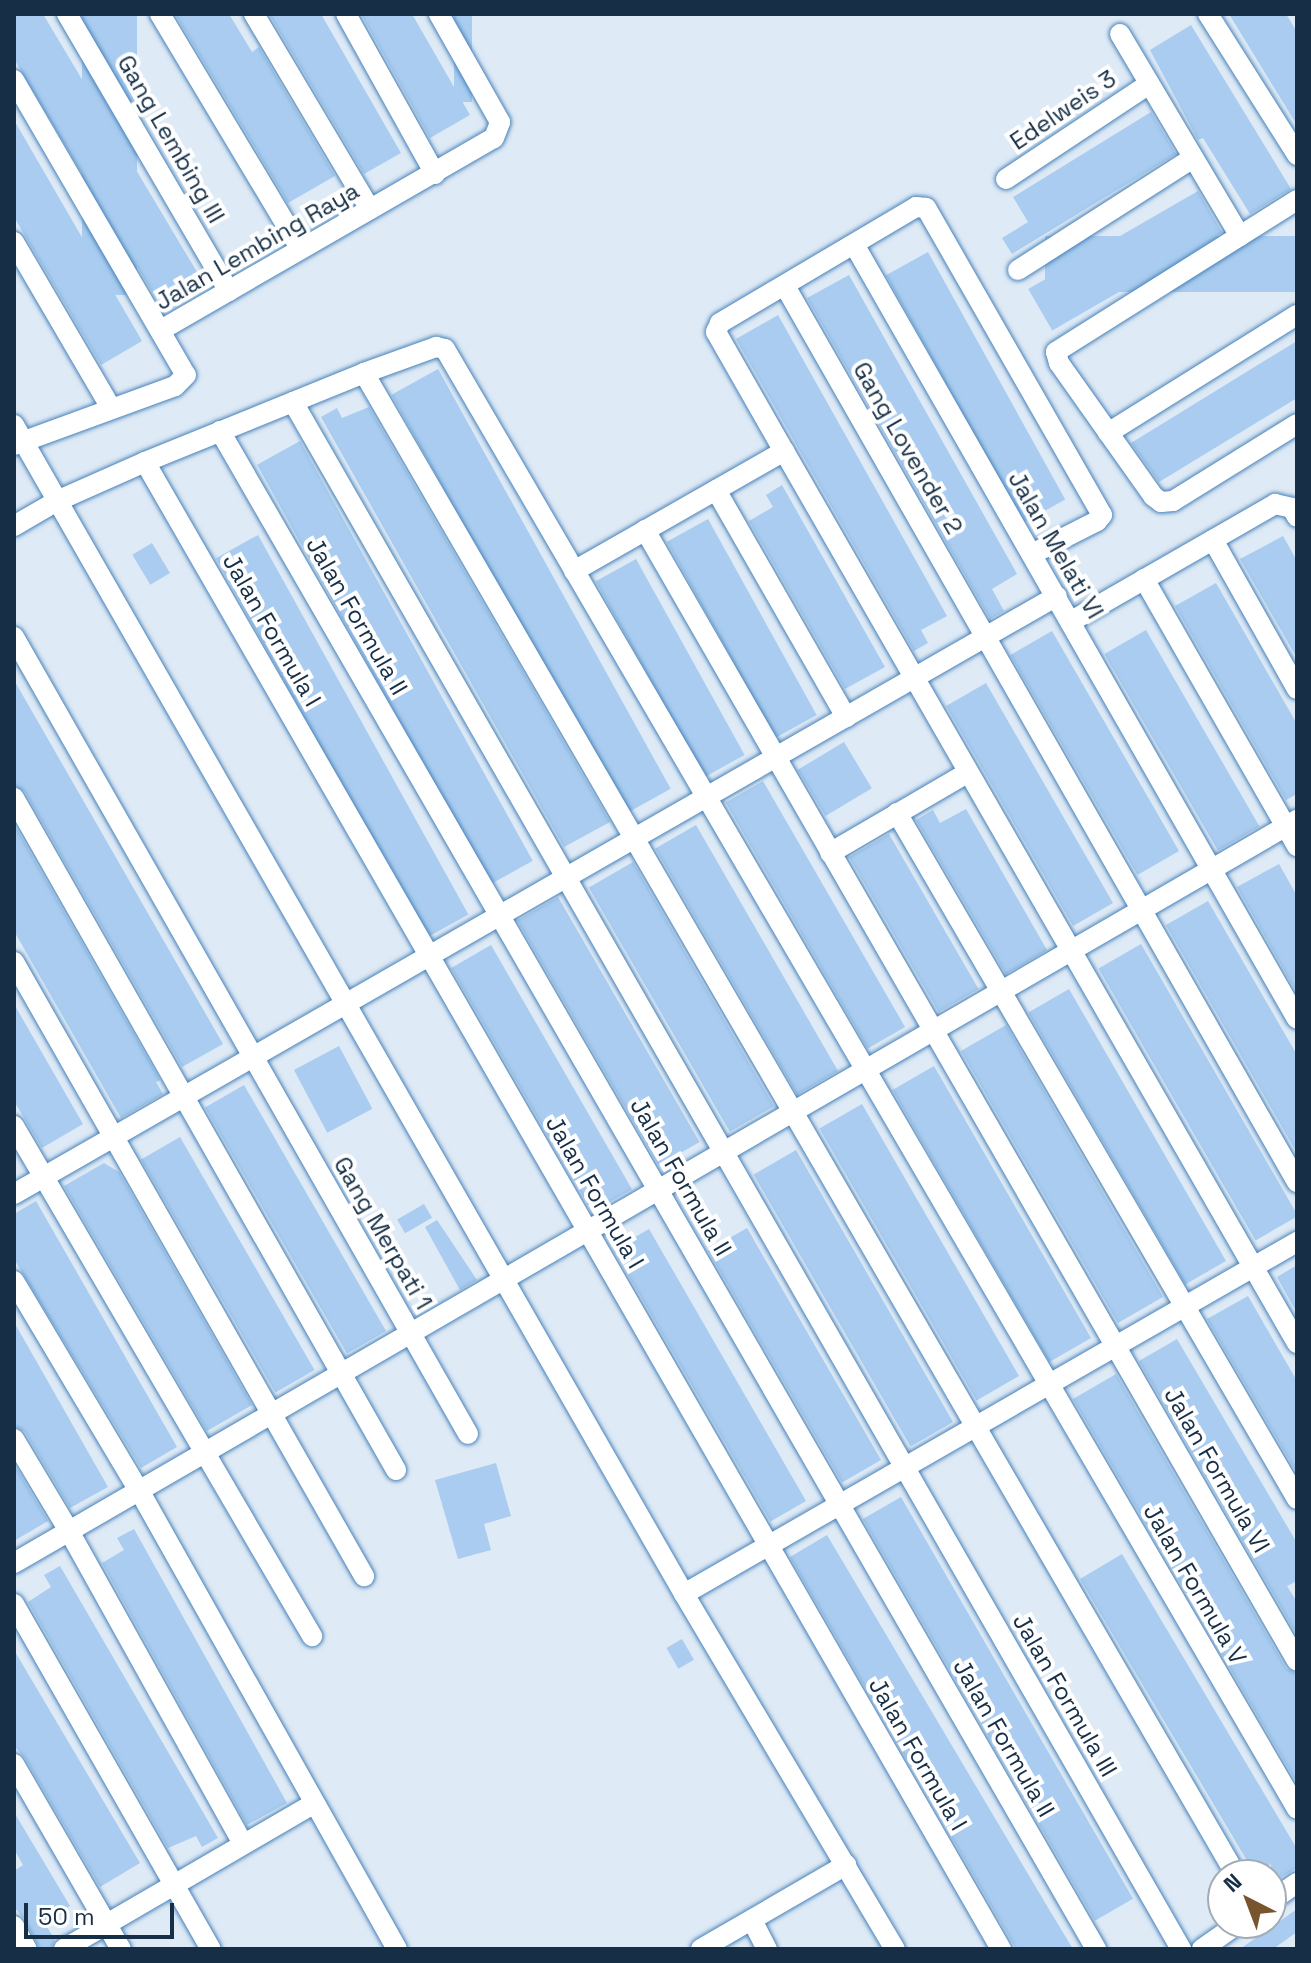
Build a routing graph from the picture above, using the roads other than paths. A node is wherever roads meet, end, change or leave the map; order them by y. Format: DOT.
graph roads {
  1 [pos="67,14"];
  2 [pos="160,14"];
  3 [pos="254,14"];
  4 [pos="346,14"];
  5 [pos="439,14"];
  6 [pos="1208,14"];
  7 [pos="1120,34"];
  8 [pos="14,80"];
  9 [pos="1149,84"];
  10 [pos="1297,155"];
  11 [pos="1193,158"];
  12 [pos="435,174"];
  13 [pos="1006,179"];
  14 [pos="1297,200"];
  15 [pos="370,209"];
  16 [pos="1240,236"];
  17 [pos="14,242"];
  18 [pos="855,246"];
  19 [pos="300,248"];
  20 [pos="1018,270"];
  21 [pos="785,286"];
  22 [pos="229,291"];
  23 [pos="1297,315"];
  24 [pos="161,330"];
  25 [pos="364,373"];
  26 [pos="293,402"];
  27 [pos="111,408"];
  28 [pos="1297,424"];
  29 [pos="220,431"];
  30 [pos="1108,433"];
  31 [pos="21,443"];
  32 [pos="784,451"];
  33 [pos="145,462"];
  34 [pos="716,490"];
  35 [pos="53,493"];
  36 [pos="1297,517"];
  37 [pos="14,526"];
  38 [pos="645,530"];
  39 [pos="1213,540"];
  40 [pos="1032,554"];
  41 [pos="574,571"];
  42 [pos="1144,579"];
  43 [pos="1057,596"];
  44 [pos="1070,622"];
  45 [pos="987,636"];
  46 [pos="14,637"];
  47 [pos="916,677"];
  48 [pos="1297,689"];
  49 [pos="846,717"];
  50 [pos="778,756"];
  51 [pos="967,773"];
  52 [pos="708,796"];
  53 [pos="14,798"];
  54 [pos="897,813"];
  55 [pos="1291,824"];
  56 [pos="636,838"];
  57 [pos="1297,846"];
  58 [pos="830,853"];
  59 [pos="1212,870"];
  60 [pos="568,877"];
  61 [pos="1142,910"];
  62 [pos="501,915"];
  63 [pos="1072,951"];
  64 [pos="431,956"];
  65 [pos="14,962"];
  66 [pos="1002,991"];
  67 [pos="346,1005"];
  68 [pos="1297,1019"];
  69 [pos="934,1031"];
  70 [pos="253,1058"];
  71 [pos="866,1070"];
  72 [pos="184,1097"];
  73 [pos="793,1112"];
  74 [pos="14,1126"];
  75 [pos="115,1137"];
  76 [pos="724,1152"];
  77 [pos="43,1177"];
  78 [pos="1297,1182"];
  79 [pos="658,1190"];
  80 [pos="14,1194"];
  81 [pos="587,1231"];
  82 [pos="1297,1242"];
  83 [pos="1253,1267"];
  84 [pos="503,1280"];
  85 [pos="14,1281"];
  86 [pos="1185,1306"];
  87 [pos="410,1333"];
  88 [pos="1297,1343"];
  89 [pos="1116,1346"];
  90 [pos="341,1374"];
  91 [pos="1049,1385"];
  92 [pos="272,1414"];
  93 [pos="976,1427"];
  94 [pos="468,1434"];
  95 [pos="14,1439"];
  96 [pos="206,1452"];
  97 [pos="905,1468"];
  98 [pos="396,1470"];
  99 [pos="140,1492"];
  100 [pos="1297,1499"];
  101 [pos="840,1505"];
  102 [pos="69,1531"];
  103 [pos="769,1546"];
  104 [pos="14,1563"];
  105 [pos="364,1576"];
  106 [pos="684,1594"];
  107 [pos="14,1604"];
  108 [pos="312,1636"];
  109 [pos="1297,1661"];
  110 [pos="14,1764"];
  111 [pos="313,1804"];
  112 [pos="1297,1809"];
  113 [pos="243,1844"];
  114 [pos="1227,1859"];
  115 [pos="846,1865"];
  116 [pos="174,1885"];
  117 [pos="752,1920"];
  118 [pos="107,1924"];
  119 [pos="14,1926"];
  120 [pos="27,1949"];
  121 [pos="64,1949"];
  122 [pos="121,1949"];
  123 [pos="211,1949"];
  124 [pos="397,1949"];
  125 [pos="701,1949"];
  126 [pos="767,1949"];
  127 [pos="895,1949"];
  128 [pos="1001,1949"];
  129 [pos="1096,1949"];
  130 [pos="1181,1949"];
  1 -- 22 [label="street, Gang Lembing III"];
  2 -- 19 [label="street"];
  3 -- 15 [label="street"];
  4 -- 12 [label="street"];
  5 -- 12 [label="street, Jalan Lembing Raya"];
  6 -- 10 [label="street"];
  7 -- 9 [label="street"];
  8 -- 24 [label="street"];
  9 -- 11 [label="street"];
  9 -- 13 [label="street, Edelweis 3"];
  11 -- 16 [label="street"];
  11 -- 20 [label="street"];
  12 -- 15 [label="street, Jalan Lembing Raya"];
  14 -- 16 [label="street"];
  15 -- 19 [label="street, Jalan Lembing Raya"];
  16 -- 30 [label="street"];
  17 -- 27 [label="street"];
  18 -- 21 [label="street"];
  18 -- 40 [label="street, Jalan Melati VI"];
  18 -- 40 [label="street"];
  19 -- 22 [label="street, Jalan Lembing Raya"];
  21 -- 32 [label="street"];
  21 -- 45 [label="street, Gang Lovender 2"];
  22 -- 24 [label="street, Jalan Lembing Raya"];
  23 -- 30 [label="street"];
  24 -- 27 [label="street, Jalan Lembing Raya"];
  25 -- 26 [label="street"];
  25 -- 41 [label="street, Jalan Formula V"];
  25 -- 56 [label="street"];
  26 -- 29 [label="street"];
  26 -- 60 [label="street, Jalan Formula III"];
  27 -- 31 [label="street, Jalan Lembing Raya"];
  28 -- 30 [label="street"];
  29 -- 33 [label="street"];
  29 -- 62 [label="street, Jalan Formula II"];
  31 -- 35 [label="street"];
  32 -- 34 [label="street"];
  32 -- 47 [label="street"];
  33 -- 35 [label="street"];
  33 -- 64 [label="street, Jalan Formula I"];
  34 -- 38 [label="street"];
  34 -- 49 [label="street"];
  35 -- 37 [label="street"];
  35 -- 67 [label="street"];
  36 -- 39 [label="street"];
  38 -- 41 [label="street"];
  38 -- 50 [label="street, Jalan Formula VI"];
  39 -- 42 [label="street"];
  39 -- 48 [label="street"];
  40 -- 43 [label="street, Jalan Melati VI"];
  41 -- 52 [label="street, Jalan Formula V"];
  42 -- 44 [label="street"];
  42 -- 55 [label="street"];
  43 -- 44 [label="street, Jalan Melati VI"];
  43 -- 45 [label="street"];
  44 -- 59 [label="street, Jalan Melati VI"];
  45 -- 47 [label="street"];
  45 -- 61 [label="street, Gang Lovender 2"];
  46 -- 70 [label="street, Gang Merpati 1"];
  47 -- 49 [label="street"];
  47 -- 51 [label="street"];
  49 -- 50 [label="street"];
  50 -- 52 [label="street"];
  50 -- 58 [label="street, Jalan Formula VI"];
  51 -- 54 [label="street"];
  51 -- 63 [label="street"];
  52 -- 56 [label="street"];
  52 -- 71 [label="street, Jalan Formula V"];
  53 -- 72 [label="street"];
  54 -- 58 [label="street"];
  54 -- 66 [label="street"];
  55 -- 57 [label="street"];
  55 -- 59 [label="street"];
  56 -- 60 [label="street"];
  56 -- 73 [label="street"];
  58 -- 69 [label="street, Jalan Formula VI"];
  59 -- 61 [label="street"];
  59 -- 68 [label="street, Jalan Melati VI"];
  60 -- 62 [label="street"];
  60 -- 76 [label="street, Jalan Formula III"];
  61 -- 63 [label="street"];
  61 -- 78 [label="street, Gang Lovender 2"];
  62 -- 64 [label="street"];
  62 -- 79 [label="street, Jalan Formula II"];
  63 -- 66 [label="street"];
  63 -- 83 [label="street"];
  64 -- 67 [label="street"];
  64 -- 81 [label="street, Jalan Formula I"];
  65 -- 75 [label="street"];
  66 -- 69 [label="street"];
  66 -- 86 [label="street"];
  67 -- 70 [label="street"];
  67 -- 84 [label="street"];
  69 -- 71 [label="street"];
  69 -- 89 [label="street, Jalan Formula VI"];
  70 -- 72 [label="street"];
  70 -- 87 [label="street, Gang Merpati 1"];
  71 -- 73 [label="street"];
  71 -- 91 [label="street, Jalan Formula V"];
  72 -- 75 [label="street"];
  72 -- 90 [label="street"];
  73 -- 76 [label="street"];
  73 -- 93 [label="street"];
  74 -- 77 [label="street"];
  75 -- 77 [label="street"];
  75 -- 92 [label="street"];
  76 -- 79 [label="street"];
  76 -- 97 [label="street, Jalan Formula III"];
  77 -- 80 [label="street"];
  77 -- 96 [label="street"];
  79 -- 81 [label="street"];
  79 -- 101 [label="street, Jalan Formula II"];
  81 -- 84 [label="street"];
  81 -- 103 [label="street, Jalan Formula I"];
  82 -- 83 [label="street"];
  83 -- 86 [label="street"];
  83 -- 88 [label="street"];
  84 -- 87 [label="street"];
  84 -- 106 [label="street"];
  85 -- 99 [label="street"];
  86 -- 89 [label="street"];
  86 -- 100 [label="street"];
  87 -- 90 [label="street"];
  87 -- 94 [label="street, Gang Merpati 1"];
  89 -- 91 [label="street"];
  89 -- 109 [label="street, Jalan Formula VI"];
  90 -- 92 [label="street"];
  90 -- 98 [label="street"];
  91 -- 93 [label="street"];
  91 -- 112 [label="street, Jalan Formula V"];
  92 -- 96 [label="street"];
  92 -- 105 [label="street"];
  93 -- 97 [label="street"];
  93 -- 114 [label="street"];
  95 -- 102 [label="street"];
  96 -- 99 [label="street"];
  96 -- 108 [label="street"];
  97 -- 101 [label="street"];
  97 -- 130 [label="street, Jalan Formula III"];
  99 -- 102 [label="street"];
  99 -- 111 [label="street"];
  101 -- 103 [label="street"];
  101 -- 129 [label="street, Jalan Formula II"];
  102 -- 104 [label="street"];
  102 -- 113 [label="street"];
  103 -- 106 [label="street"];
  103 -- 128 [label="street, Jalan Formula I"];
  106 -- 115 [label="street"];
  107 -- 116 [label="street"];
  110 -- 118 [label="street"];
  111 -- 113 [label="street"];
  111 -- 124 [label="street"];
  113 -- 116 [label="street"];
  115 -- 117 [label="street"];
  115 -- 127 [label="street"];
  116 -- 118 [label="street"];
  116 -- 123 [label="street"];
  117 -- 125 [label="street"];
  117 -- 126 [label="street"];
  118 -- 121 [label="street"];
  118 -- 122 [label="street"];
  119 -- 120 [label="street"];
}
